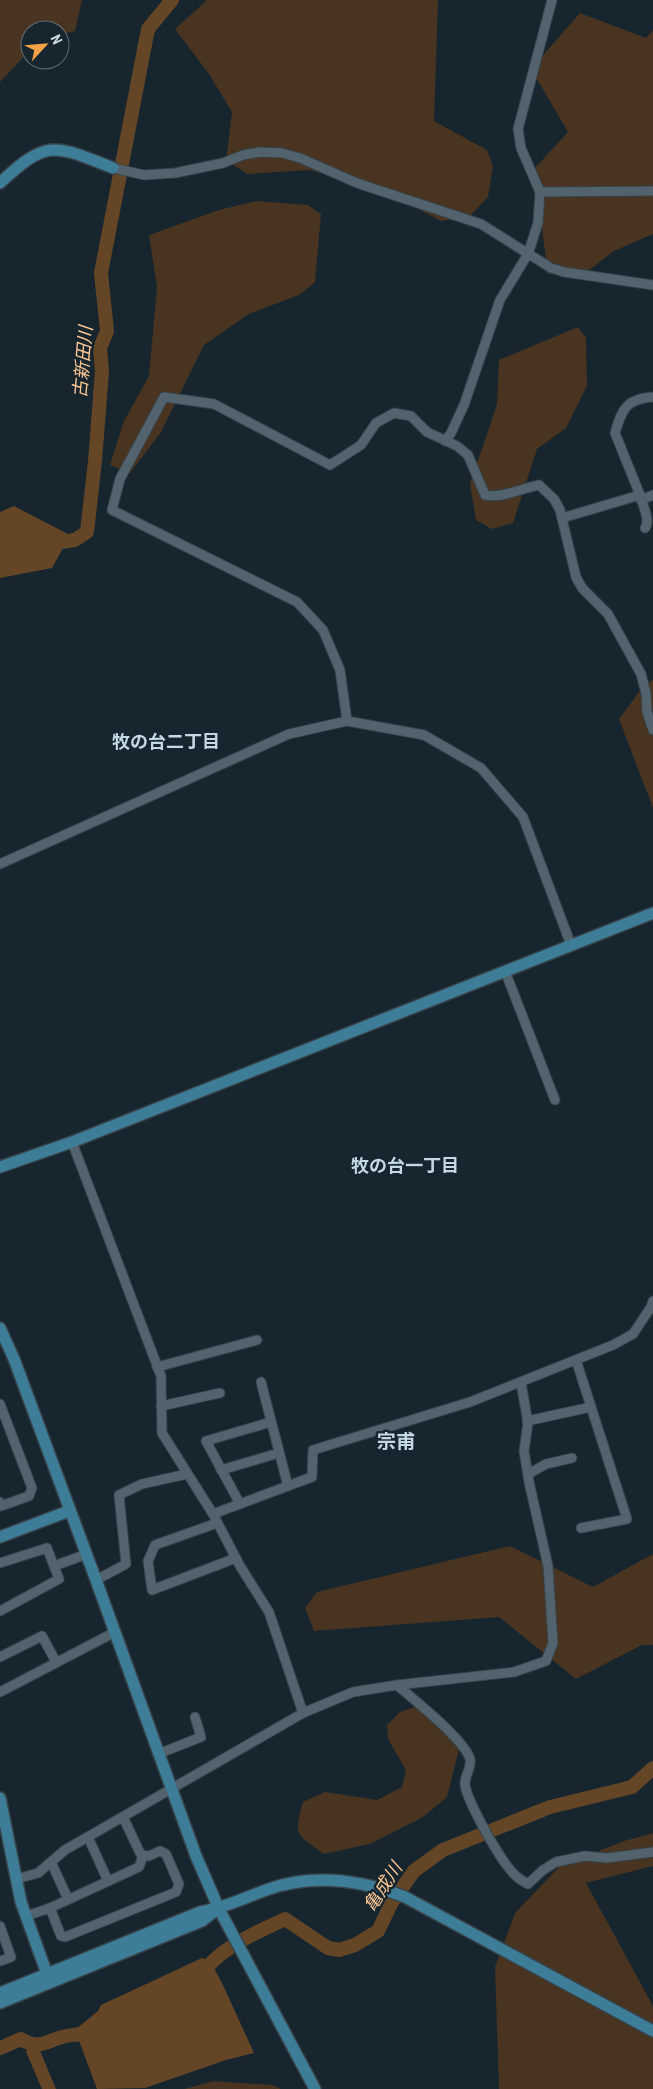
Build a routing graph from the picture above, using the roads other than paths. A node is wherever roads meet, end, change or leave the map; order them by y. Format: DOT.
graph roads {
  1 [pos="552,0"];
  2 [pos="113,168"];
  3 [pos="0,183"];
  4 [pos="653,191"];
  5 [pos="540,192"];
  6 [pos="528,254"];
  7 [pos="653,285"];
  8 [pos="653,397"];
  9 [pos="445,441"];
  10 [pos="653,495"];
  11 [pos="640,497"];
  12 [pos="562,518"];
  13 [pos="645,528"];
  14 [pos="347,721"];
  15 [pos="653,730"];
  16 [pos="0,864"];
  17 [pos="653,913"];
  18 [pos="571,945"];
  19 [pos="505,971"];
  20 [pos="555,1100"];
  21 [pos="72,1142"];
  22 [pos="0,1167"];
  23 [pos="653,1301"];
  24 [pos="1,1332"];
  25 [pos="257,1340"];
  26 [pos="576,1360"];
  27 [pos="157,1367"];
  28 [pos="260,1382"];
  29 [pos="521,1383"];
  30 [pos="220,1393"];
  31 [pos="0,1404"];
  32 [pos="161,1406"];
  33 [pos="591,1408"];
  34 [pos="527,1421"];
  35 [pos="271,1422"];
  36 [pos="279,1453"];
  37 [pos="572,1458"];
  38 [pos="221,1470"];
  39 [pos="187,1474"];
  40 [pos="528,1474"];
  41 [pos="288,1486"];
  42 [pos="0,1502"];
  43 [pos="240,1504"];
  44 [pos="69,1511"];
  45 [pos="215,1519"];
  46 [pos="581,1528"];
  47 [pos="0,1537"];
  48 [pos="87,1554"];
  49 [pos="236,1558"];
  50 [pos="0,1564"];
  51 [pos="54,1566"];
  52 [pos="96,1580"];
  53 [pos="0,1611"];
  54 [pos="115,1632"];
  55 [pos="0,1657"];
  56 [pos="56,1662"];
  57 [pos="397,1685"];
  58 [pos="0,1692"];
  59 [pos="303,1712"];
  60 [pos="195,1716"];
  61 [pos="158,1754"];
  62 [pos="171,1788"];
  63 [pos="0,1799"];
  64 [pos="123,1817"];
  65 [pos="88,1837"];
  66 [pos="653,1852"];
  67 [pos="143,1856"];
  68 [pos="51,1862"];
  69 [pos="16,1879"];
  70 [pos="108,1881"];
  71 [pos="68,1899"];
  72 [pos="50,1908"];
  73 [pos="219,1909"];
  74 [pos="26,1916"];
  75 [pos="0,1926"];
  76 [pos="0,1961"];
  77 [pos="47,1974"];
  78 [pos="0,1993"];
  79 [pos="0,2003"];
  80 [pos="653,2031"];
  81 [pos="315,2089"];
  1 -- 5 [label="street"];
  2 -- 3 [label="street"];
  2 -- 6 [label="street"];
  4 -- 5 [label="street"];
  5 -- 6 [label="street"];
  6 -- 7 [label="street"];
  6 -- 9 [label="street"];
  8 -- 11 [label="street"];
  9 -- 12 [label="street"];
  9 -- 14 [label="street"];
  10 -- 11 [label="street"];
  11 -- 12 [label="street"];
  11 -- 13 [label="street"];
  12 -- 15 [label="street"];
  14 -- 16 [label="street"];
  14 -- 18 [label="street"];
  17 -- 18 [label="street"];
  18 -- 19 [label="street"];
  19 -- 20 [label="street"];
  19 -- 21 [label="street"];
  21 -- 22 [label="street"];
  21 -- 27 [label="street"];
  23 -- 26 [label="street"];
  24 -- 44 [label="street"];
  25 -- 27 [label="street"];
  26 -- 29 [label="street"];
  26 -- 33 [label="street"];
  27 -- 32 [label="street"];
  28 -- 35 [label="street"];
  29 -- 34 [label="street"];
  29 -- 41 [label="street"];
  30 -- 32 [label="street"];
  31 -- 42 [label="street"];
  32 -- 39 [label="street"];
  33 -- 34 [label="street"];
  33 -- 46 [label="street"];
  34 -- 40 [label="street"];
  35 -- 36 [label="street"];
  35 -- 38 [label="street"];
  36 -- 38 [label="street"];
  36 -- 41 [label="street"];
  37 -- 40 [label="street"];
  38 -- 43 [label="street"];
  39 -- 45 [label="street"];
  39 -- 52 [label="street"];
  40 -- 57 [label="street"];
  41 -- 43 [label="street"];
  43 -- 45 [label="street"];
  44 -- 47 [label="street"];
  44 -- 48 [label="street"];
  45 -- 49 [label="street"];
  45 -- 49 [label="street"];
  48 -- 51 [label="street"];
  48 -- 52 [label="street"];
  49 -- 59 [label="street"];
  50 -- 51 [label="street"];
  51 -- 53 [label="street"];
  52 -- 54 [label="street"];
  54 -- 56 [label="street"];
  54 -- 61 [label="street"];
  55 -- 56 [label="street"];
  56 -- 58 [label="street"];
  57 -- 59 [label="street"];
  57 -- 66 [label="street"];
  59 -- 62 [label="street"];
  60 -- 61 [label="street"];
  61 -- 62 [label="street"];
  62 -- 64 [label="street"];
  62 -- 73 [label="street"];
  63 -- 69 [label="street"];
  64 -- 65 [label="street"];
  64 -- 67 [label="street"];
  65 -- 68 [label="street"];
  65 -- 70 [label="street"];
  67 -- 70 [label="street"];
  67 -- 72 [label="street"];
  68 -- 69 [label="street"];
  68 -- 71 [label="street"];
  69 -- 74 [label="street"];
  70 -- 71 [label="street"];
  71 -- 72 [label="street"];
  72 -- 74 [label="street"];
  73 -- 77 [label="street"];
  73 -- 79 [label="street"];
  73 -- 80 [label="street"];
  73 -- 81 [label="street"];
  74 -- 77 [label="street"];
  75 -- 76 [label="street"];
  77 -- 78 [label="street"];
}
